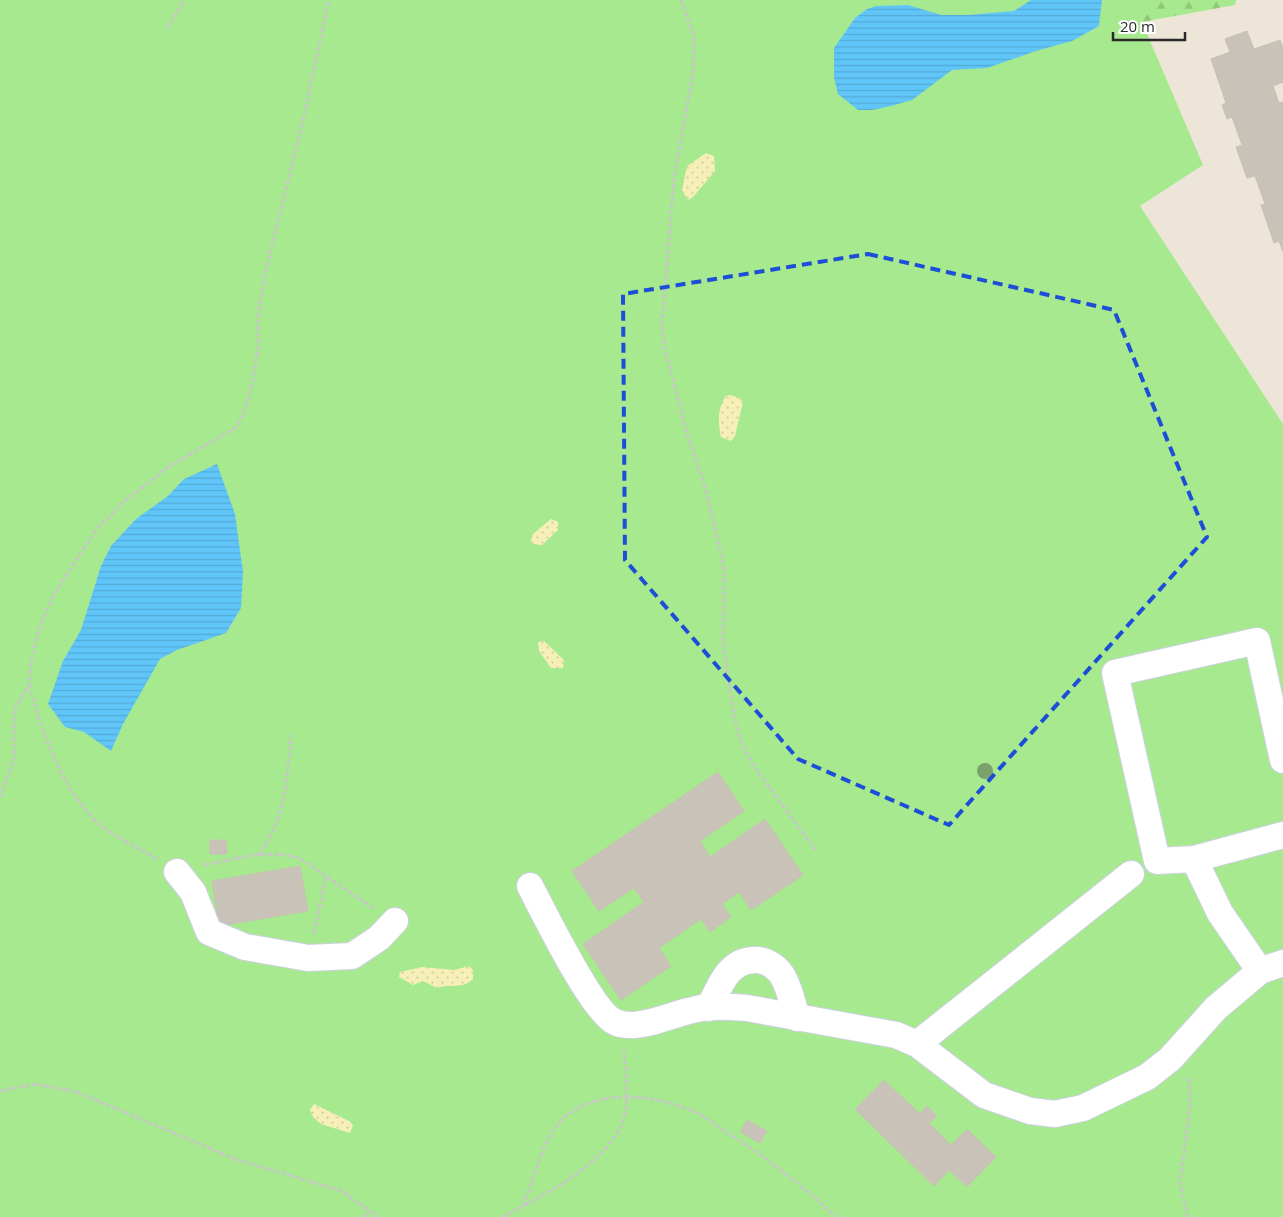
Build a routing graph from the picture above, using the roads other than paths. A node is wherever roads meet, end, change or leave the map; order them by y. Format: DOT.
graph roads {
  1 [pos="1283,760"];
  2 [pos="1283,835"];
  3 [pos="1194,859"];
  4 [pos="177,872"];
  5 [pos="1131,874"];
  6 [pos="530,886"];
  7 [pos="395,921"];
  8 [pos="1272,967"];
  9 [pos="709,1008"];
  10 [pos="797,1018"];
  11 [pos="917,1044"];
  1 -- 3 [label="lane"];
  2 -- 3 [label="lane"];
  3 -- 8 [label="lane"];
  4 -- 7 [label="lane"];
  5 -- 11 [label="lane"];
  6 -- 9 [label="lane"];
  8 -- 11 [label="lane"];
  9 -- 10 [label="lane"];
  9 -- 10 [label="lane"];
  10 -- 11 [label="lane"];
}
